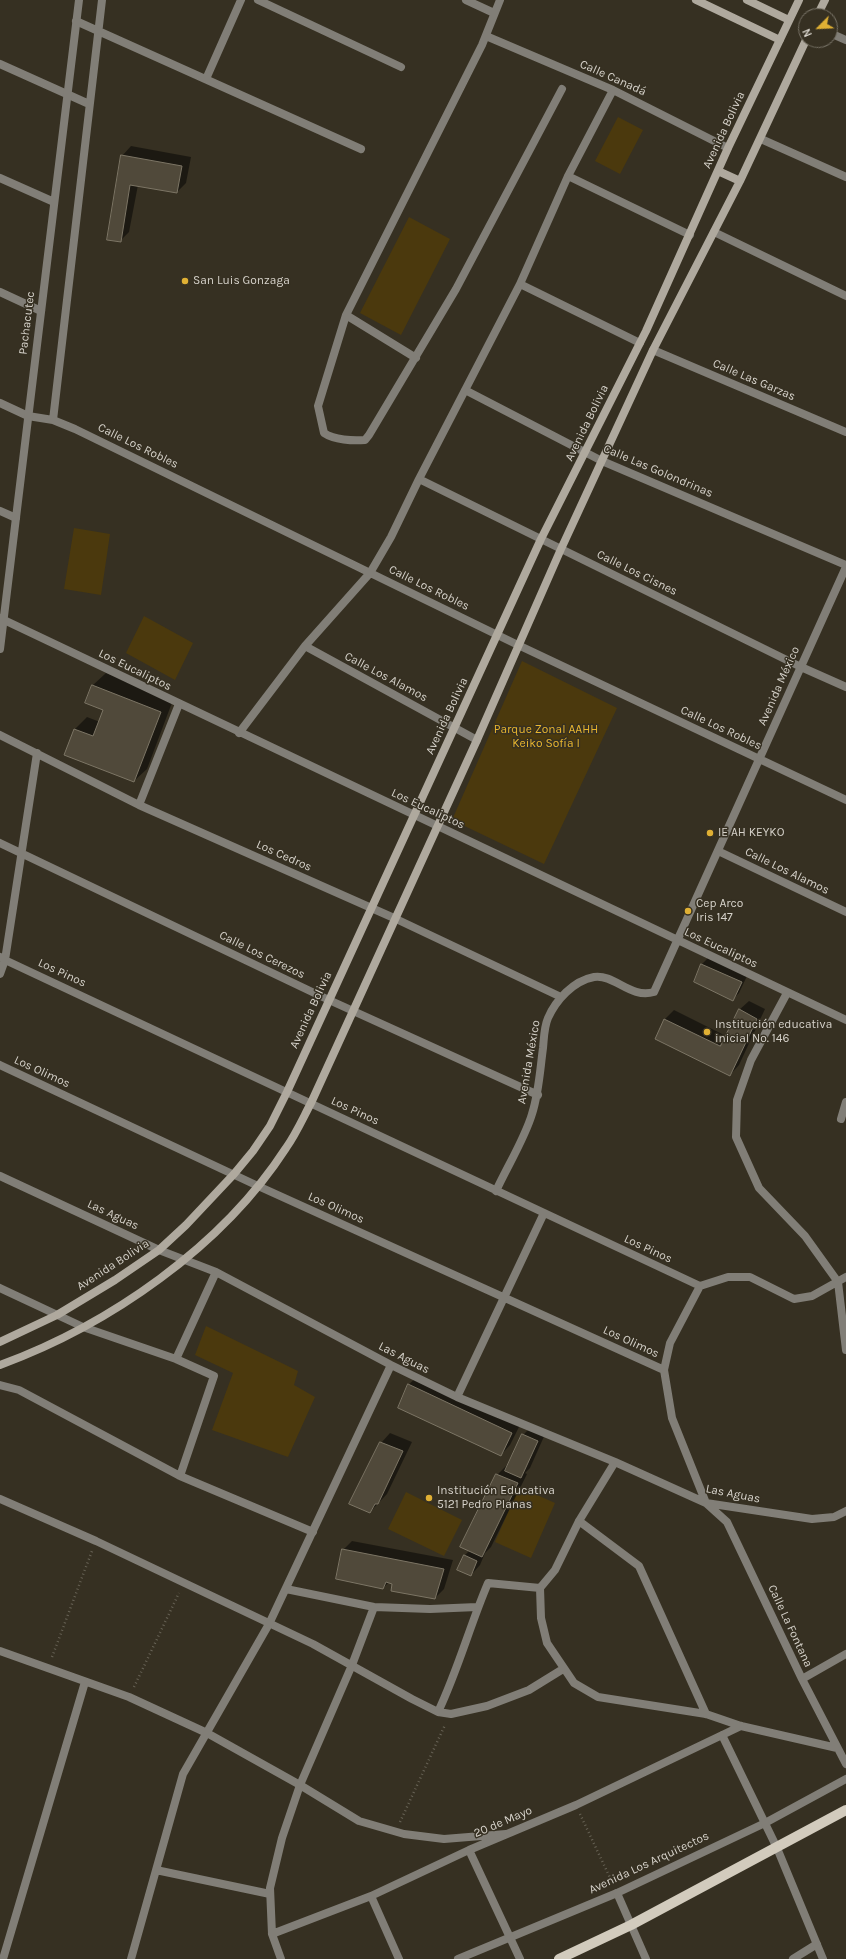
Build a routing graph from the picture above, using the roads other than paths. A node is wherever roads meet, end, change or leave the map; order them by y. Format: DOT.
graph roads {
  1 [pos="78,0"];
  2 [pos="102,0"];
  3 [pos="241,0"];
  4 [pos="258,0"];
  5 [pos="466,0"];
  6 [pos="500,0"];
  7 [pos="696,0"];
  8 [pos="747,0"];
  9 [pos="799,0"];
  10 [pos="494,13"];
  11 [pos="789,20"];
  12 [pos="76,21"];
  13 [pos="98,32"];
  14 [pos="486,36"];
  15 [pos="780,40"];
  16 [pos="802,48"];
  17 [pos="0,64"];
  18 [pos="401,67"];
  19 [pos="206,79"];
  20 [pos="562,89"];
  21 [pos="613,90"];
  22 [pos="67,94"];
  23 [pos="89,104"];
  24 [pos="761,139"];
  25 [pos="728,148"];
  26 [pos="361,149"];
  27 [pos="718,171"];
  28 [pos="568,176"];
  29 [pos="846,177"];
  30 [pos="0,178"];
  31 [pos="740,182"];
  32 [pos="54,202"];
  33 [pos="714,232"];
  34 [pos="690,235"];
  35 [pos="520,284"];
  36 [pos="0,292"];
  37 [pos="846,296"];
  38 [pos="41,311"];
  39 [pos="346,315"];
  40 [pos="640,344"];
  41 [pos="653,350"];
  42 [pos="416,358"];
  43 [pos="465,390"];
  44 [pos="0,404"];
  45 [pos="28,416"];
  46 [pos="53,420"];
  47 [pos="846,432"];
  48 [pos="586,452"];
  49 [pos="602,461"];
  50 [pos="419,479"];
  51 [pos="0,511"];
  52 [pos="16,518"];
  53 [pos="541,539"];
  54 [pos="561,549"];
  55 [pos="846,566"];
  56 [pos="370,573"];
  57 [pos="2,619"];
  58 [pos="497,635"];
  59 [pos="518,645"];
  60 [pos="305,646"];
  61 [pos="0,650"];
  62 [pos="801,667"];
  63 [pos="846,687"];
  64 [pos="179,704"];
  65 [pos="455,728"];
  66 [pos="239,732"];
  67 [pos="0,735"];
  68 [pos="477,740"];
  69 [pos="37,753"];
  70 [pos="760,759"];
  71 [pos="846,800"];
  72 [pos="139,805"];
  73 [pos="413,816"];
  74 [pos="436,827"];
  75 [pos="0,844"];
  76 [pos="718,851"];
  77 [pos="22,854"];
  78 [pos="371,908"];
  79 [pos="846,912"];
  80 [pos="394,918"];
  81 [pos="677,940"];
  82 [pos="3,958"];
  83 [pos="0,974"];
  84 [pos="787,992"];
  85 [pos="561,997"];
  86 [pos="329,1000"];
  87 [pos="352,1011"];
  88 [pos="846,1020"];
  89 [pos="0,1065"];
  90 [pos="287,1092"];
  91 [pos="538,1095"];
  92 [pos="846,1102"];
  93 [pos="311,1103"];
  94 [pos="841,1119"];
  95 [pos="234,1174"];
  96 [pos="0,1176"];
  97 [pos="258,1186"];
  98 [pos="496,1191"];
  99 [pos="544,1213"];
  100 [pos="159,1250"];
  101 [pos="183,1260"];
  102 [pos="216,1272"];
  103 [pos="846,1277"];
  104 [pos="838,1282"];
  105 [pos="700,1286"];
  106 [pos="0,1288"];
  107 [pos="504,1297"];
  108 [pos="57,1315"];
  109 [pos="83,1327"];
  110 [pos="845,1337"];
  111 [pos="0,1342"];
  112 [pos="846,1350"];
  113 [pos="176,1360"];
  114 [pos="0,1365"];
  115 [pos="391,1365"];
  116 [pos="664,1370"];
  117 [pos="0,1385"];
  118 [pos="457,1397"];
  119 [pos="615,1462"];
  120 [pos="180,1476"];
  121 [pos="0,1499"];
  122 [pos="706,1503"];
  123 [pos="846,1511"];
  124 [pos="579,1521"];
  125 [pos="313,1532"];
  126 [pos="540,1588"];
  127 [pos="286,1589"];
  128 [pos="374,1607"];
  129 [pos="478,1607"];
  130 [pos="269,1624"];
  131 [pos="0,1651"];
  132 [pos="846,1654"];
  133 [pos="352,1666"];
  134 [pos="563,1669"];
  135 [pos="802,1679"];
  136 [pos="85,1682"];
  137 [pos="438,1712"];
  138 [pos="706,1714"];
  139 [pos="741,1726"];
  140 [pos="207,1733"];
  141 [pos="722,1735"];
  142 [pos="837,1748"];
  143 [pos="846,1764"];
  144 [pos="846,1779"];
  145 [pos="300,1785"];
  146 [pos="846,1810"];
  147 [pos="765,1823"];
  148 [pos="506,1834"];
  149 [pos="777,1848"];
  150 [pos="469,1850"];
  151 [pos="156,1870"];
  152 [pos="617,1893"];
  153 [pos="270,1894"];
  154 [pos="371,1896"];
  155 [pos="631,1925"];
  156 [pos="272,1934"];
  157 [pos="510,1937"];
  158 [pos="817,1944"];
  159 [pos="3,1959"];
  160 [pos="131,1959"];
  161 [pos="281,1959"];
  162 [pos="399,1959"];
  163 [pos="458,1959"];
  164 [pos="520,1959"];
  165 [pos="559,1959"];
  166 [pos="646,1959"];
  167 [pos="793,1959"];
  168 [pos="823,1959"];
  1 -- 12 [label="street, Pachacutec"];
  2 -- 13 [label="street"];
  3 -- 19 [label="street"];
  4 -- 18 [label="street"];
  5 -- 10 [label="street"];
  6 -- 10 [label="street"];
  7 -- 15 [label="main road"];
  8 -- 11 [label="main road"];
  9 -- 11 [label="main road, Avenida Bolivia"];
  10 -- 14 [label="street"];
  11 -- 15 [label="main road, Avenida Bolivia"];
  12 -- 13 [label="street"];
  12 -- 22 [label="street, Pachacutec"];
  13 -- 19 [label="street"];
  13 -- 23 [label="street"];
  14 -- 21 [label="street, Calle Canadá"];
  14 -- 39 [label="street"];
  15 -- 25 [label="main road, Avenida Bolivia"];
  16 -- 24 [label="main road"];
  17 -- 22 [label="street"];
  19 -- 26 [label="street"];
  20 -- 42 [label="street"];
  21 -- 25 [label="street, Calle Canadá"];
  21 -- 28 [label="street"];
  22 -- 23 [label="street"];
  22 -- 32 [label="street, Pachacutec"];
  23 -- 46 [label="street"];
  24 -- 29 [label="street"];
  24 -- 31 [label="main road"];
  25 -- 27 [label="main road, Avenida Bolivia"];
  27 -- 31 [label="main road"];
  27 -- 34 [label="main road, Avenida Bolivia"];
  28 -- 34 [label="street"];
  28 -- 35 [label="street"];
  30 -- 32 [label="street"];
  31 -- 33 [label="main road"];
  32 -- 38 [label="street, Pachacutec"];
  33 -- 37 [label="street"];
  33 -- 41 [label="main road"];
  34 -- 40 [label="main road, Avenida Bolivia"];
  35 -- 40 [label="street"];
  35 -- 43 [label="street"];
  36 -- 38 [label="street"];
  38 -- 45 [label="street, Pachacutec"];
  39 -- 42 [label="street"];
  39 -- 42 [label="street"];
  40 -- 48 [label="main road, Avenida Bolivia"];
  41 -- 47 [label="street, Calle Las Garzas"];
  41 -- 49 [label="main road"];
  43 -- 48 [label="street, Calle Las Golondrinas"];
  43 -- 50 [label="street"];
  44 -- 45 [label="street, Calle Los Robles"];
  45 -- 46 [label="street, Calle Los Robles"];
  45 -- 52 [label="street, Pachacutec"];
  46 -- 56 [label="street, Calle Los Robles"];
  48 -- 49 [label="street, Calle Las Golondrinas"];
  48 -- 53 [label="main road, Avenida Bolivia"];
  49 -- 54 [label="main road"];
  49 -- 55 [label="street, Calle Las Golondrinas"];
  50 -- 53 [label="street, Calle Los Cisnes"];
  50 -- 56 [label="street"];
  51 -- 52 [label="street"];
  52 -- 57 [label="street, Pachacutec"];
  53 -- 54 [label="street, Calle Los Cisnes"];
  53 -- 58 [label="main road, Avenida Bolivia"];
  54 -- 59 [label="main road"];
  54 -- 62 [label="street, Calle Los Cisnes"];
  55 -- 62 [label="street, Avenida México"];
  56 -- 58 [label="street, Calle Los Robles"];
  56 -- 60 [label="street"];
  57 -- 61 [label="street, Pachacutec"];
  57 -- 64 [label="street, Los Eucaliptos"];
  58 -- 59 [label="street, Calle Los Robles"];
  58 -- 65 [label="main road, Avenida Bolivia"];
  59 -- 68 [label="main road"];
  59 -- 70 [label="street, Calle Los Robles"];
  60 -- 65 [label="street, Calle Los Alamos"];
  60 -- 66 [label="street"];
  62 -- 63 [label="street, Calle Los Cisnes"];
  62 -- 70 [label="street, Avenida México"];
  64 -- 66 [label="street, Los Eucaliptos"];
  64 -- 72 [label="street"];
  65 -- 68 [label="street, Calle Los Alamos"];
  65 -- 73 [label="main road, Avenida Bolivia"];
  66 -- 73 [label="street, Los Eucaliptos"];
  67 -- 69 [label="street, Los Cedros"];
  68 -- 74 [label="main road"];
  69 -- 72 [label="street, Los Cedros"];
  69 -- 77 [label="street"];
  70 -- 71 [label="street, Calle Los Robles"];
  70 -- 76 [label="street, Avenida México"];
  72 -- 78 [label="street, Los Cedros"];
  73 -- 74 [label="street, Los Eucaliptos"];
  73 -- 78 [label="main road, Avenida Bolivia"];
  74 -- 80 [label="main road"];
  74 -- 81 [label="street, Los Eucaliptos"];
  75 -- 77 [label="street, Calle Los Cerezos"];
  76 -- 79 [label="street, Calle Los Alamos"];
  76 -- 81 [label="street, Avenida México"];
  77 -- 82 [label="street"];
  77 -- 86 [label="street, Calle Los Cerezos"];
  78 -- 80 [label="street, Los Cedros"];
  78 -- 86 [label="main road, Avenida Bolivia"];
  80 -- 85 [label="street, Los Cedros"];
  80 -- 87 [label="main road"];
  81 -- 84 [label="street, Los Eucaliptos"];
  81 -- 85 [label="street, Avenida México"];
  82 -- 83 [label="street"];
  82 -- 90 [label="street, Los Pinos"];
  84 -- 88 [label="street, Los Eucaliptos"];
  84 -- 104 [label="street"];
  85 -- 91 [label="street, Avenida México"];
  86 -- 87 [label="street, Calle Los Cerezos"];
  86 -- 90 [label="main road, Avenida Bolivia"];
  87 -- 91 [label="street, Calle Los Cerezos"];
  87 -- 93 [label="main road"];
  89 -- 95 [label="street, Los Olimos"];
  90 -- 93 [label="street, Los Pinos"];
  90 -- 95 [label="main road, Avenida Bolivia"];
  91 -- 98 [label="street, Avenida México"];
  92 -- 94 [label="street"];
  93 -- 97 [label="main road"];
  93 -- 98 [label="street, Los Pinos"];
  95 -- 97 [label="street, Los Olimos"];
  95 -- 100 [label="main road, Avenida Bolivia"];
  96 -- 100 [label="street, Las Aguas"];
  97 -- 101 [label="main road"];
  97 -- 107 [label="street, Los Olimos"];
  98 -- 99 [label="street, Los Pinos"];
  99 -- 105 [label="street, Los Pinos"];
  99 -- 107 [label="street"];
  100 -- 101 [label="street, Las Aguas"];
  100 -- 108 [label="main road, Avenida Bolivia"];
  101 -- 102 [label="street, Las Aguas"];
  101 -- 109 [label="main road"];
  102 -- 113 [label="street"];
  102 -- 115 [label="street, Las Aguas"];
  103 -- 104 [label="street"];
  104 -- 105 [label="street"];
  104 -- 110 [label="street"];
  105 -- 116 [label="street"];
  106 -- 108 [label="street"];
  107 -- 116 [label="street, Los Olimos"];
  107 -- 118 [label="street"];
  108 -- 109 [label="street"];
  108 -- 111 [label="main road, Avenida Bolivia"];
  109 -- 113 [label="street"];
  109 -- 114 [label="main road"];
  110 -- 112 [label="street"];
  113 -- 120 [label="street"];
  115 -- 118 [label="street, Las Aguas"];
  115 -- 125 [label="street"];
  116 -- 122 [label="street"];
  117 -- 120 [label="street"];
  118 -- 119 [label="street, Las Aguas"];
  119 -- 122 [label="street, Las Aguas"];
  119 -- 124 [label="street"];
  120 -- 125 [label="street"];
  121 -- 130 [label="street"];
  122 -- 123 [label="street, Las Aguas"];
  122 -- 135 [label="street, Calle La Fontana"];
  124 -- 126 [label="street"];
  124 -- 138 [label="street"];
  125 -- 127 [label="street"];
  126 -- 129 [label="street"];
  126 -- 134 [label="street"];
  127 -- 128 [label="street"];
  127 -- 130 [label="street"];
  128 -- 129 [label="street"];
  128 -- 133 [label="street"];
  129 -- 137 [label="street"];
  130 -- 133 [label="street"];
  130 -- 140 [label="street"];
  131 -- 136 [label="street"];
  132 -- 135 [label="street"];
  133 -- 137 [label="street"];
  133 -- 145 [label="street"];
  134 -- 137 [label="street"];
  134 -- 138 [label="street"];
  135 -- 142 [label="street, Calle La Fontana"];
  136 -- 140 [label="street"];
  136 -- 159 [label="street"];
  138 -- 139 [label="street"];
  139 -- 141 [label="street, 20 de Mayo"];
  139 -- 142 [label="street"];
  140 -- 145 [label="street"];
  140 -- 151 [label="street"];
  141 -- 147 [label="street"];
  141 -- 148 [label="street, 20 de Mayo"];
  142 -- 143 [label="street, Calle La Fontana"];
  144 -- 147 [label="street, Avenida Los Arquitectos"];
  145 -- 148 [label="street"];
  145 -- 153 [label="street"];
  146 -- 149 [label="main road"];
  147 -- 149 [label="street"];
  147 -- 152 [label="street, Avenida Los Arquitectos"];
  148 -- 150 [label="street, 20 de Mayo"];
  149 -- 155 [label="main road"];
  149 -- 158 [label="street"];
  150 -- 154 [label="street, 20 de Mayo"];
  150 -- 157 [label="street"];
  151 -- 153 [label="street"];
  151 -- 160 [label="street"];
  152 -- 155 [label="street"];
  152 -- 157 [label="street, Avenida Los Arquitectos"];
  153 -- 156 [label="street"];
  154 -- 156 [label="street, 20 de Mayo"];
  154 -- 162 [label="street"];
  155 -- 165 [label="main road"];
  155 -- 166 [label="street"];
  156 -- 161 [label="street"];
  157 -- 163 [label="street, Avenida Los Arquitectos"];
  157 -- 164 [label="street"];
  158 -- 167 [label="street"];
  158 -- 168 [label="street"];
}
